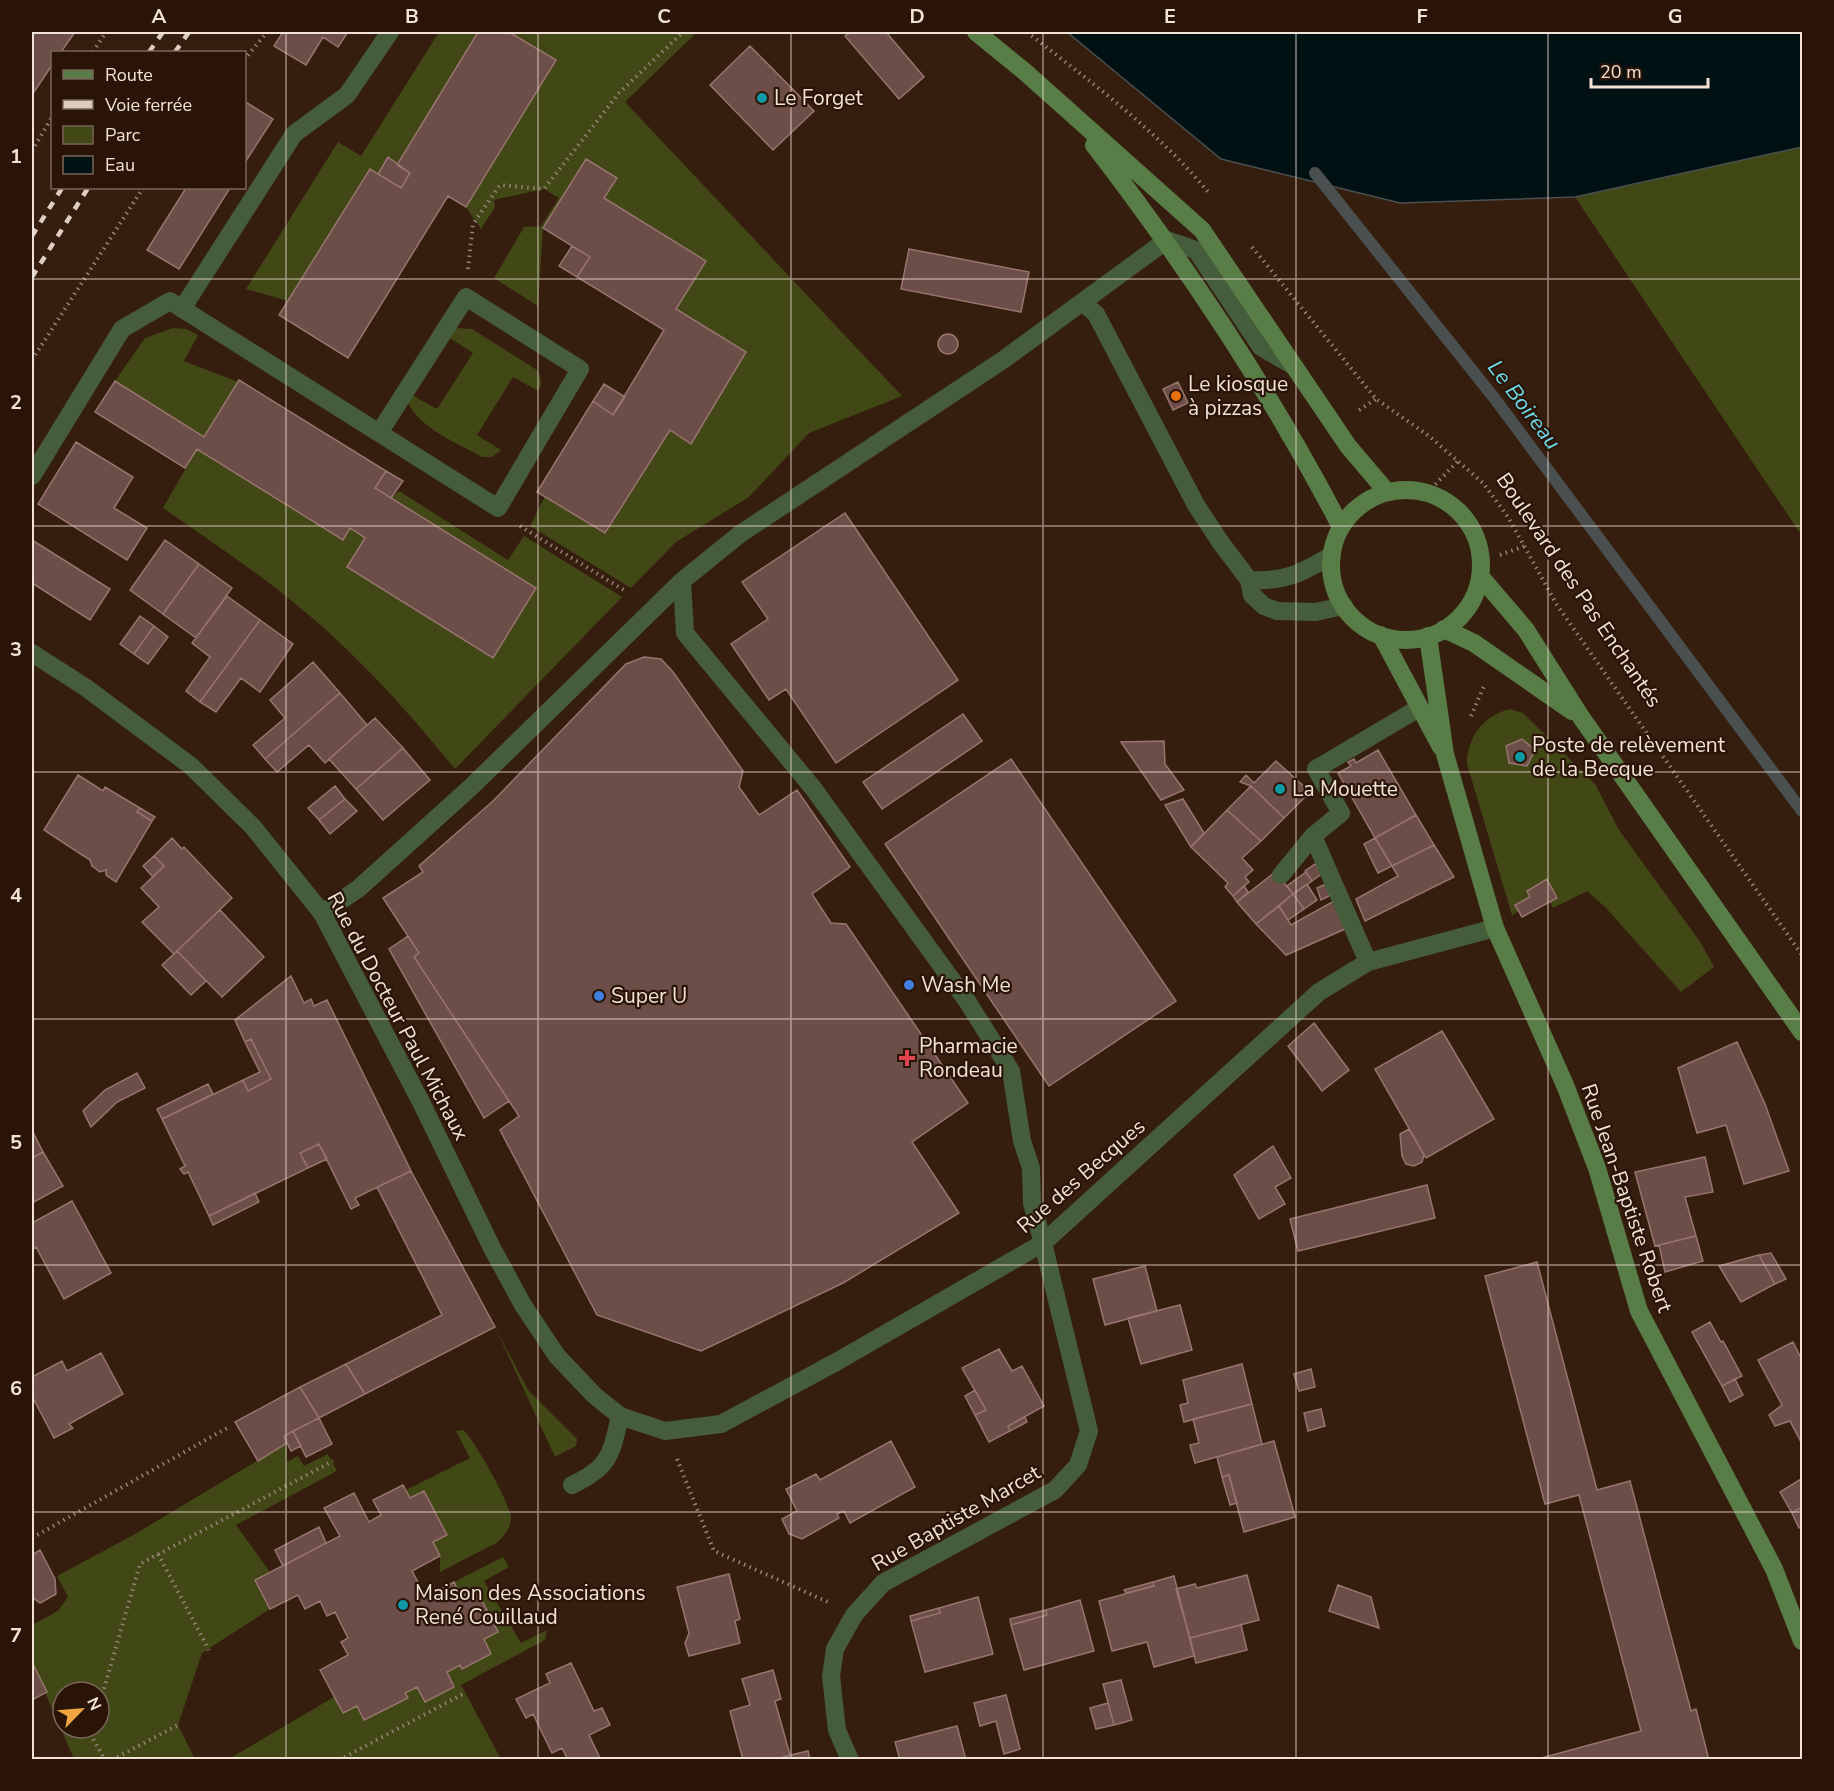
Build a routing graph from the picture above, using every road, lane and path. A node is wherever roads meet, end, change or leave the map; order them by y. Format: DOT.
graph roads {
  1 [pos="106,32"];
  2 [pos="267,32"];
  3 [pos="390,32"];
  4 [pos="683,32"];
  5 [pos="975,32"];
  6 [pos="1027,32"];
  7 [pos="94,51"];
  8 [pos="246,58"];
  9 [pos="1068,110"];
  10 [pos="51,119"];
  11 [pos="32,151"];
  12 [pos="142,189"];
  13 [pos="1209,194"];
  14 [pos="1167,240"];
  15 [pos="1246,240"];
  16 [pos="466,297"];
  17 [pos="1082,302"];
  18 [pos="182,309"];
  19 [pos="32,360"];
  20 [pos="1292,365"];
  21 [pos="379,433"];
  22 [pos="1458,461"];
  23 [pos="32,476"];
  24 [pos="1387,492"];
  25 [pos="1427,493"];
  26 [pos="498,508"];
  27 [pos="1341,527"];
  28 [pos="1332,555"];
  29 [pos="1480,576"];
  30 [pos="1249,580"];
  31 [pos="682,581"];
  32 [pos="627,592"];
  33 [pos="1344,606"];
  34 [pos="1436,632"];
  35 [pos="1381,635"];
  36 [pos="32,653"];
  37 [pos="1419,708"];
  38 [pos="1581,717"];
  39 [pos="1445,754"];
  40 [pos="1313,836"];
  41 [pos="1281,875"];
  42 [pos="322,913"];
  43 [pos="1495,928"];
  44 [pos="1803,955"];
  45 [pos="1368,962"];
  46 [pos="1803,1032"];
  47 [pos="1043,1243"];
  48 [pos="557,1356"];
  49 [pos="620,1416"];
  50 [pos="226,1428"];
  51 [pos="665,1431"];
  52 [pos="333,1461"];
  53 [pos="572,1485"];
  54 [pos="32,1538"];
  55 [pos="158,1554"];
  56 [pos="854,1615"];
  57 [pos="1803,1641"];
  58 [pos="209,1650"];
  59 [pos="106,1680"];
  60 [pos="465,1693"];
  61 [pos="178,1725"];
  62 [pos="94,1740"];
  63 [pos="105,1760"];
  64 [pos="112,1760"];
  65 [pos="339,1760"];
  66 [pos="849,1760"];
  1 -- 7 [label="path"];
  2 -- 8 [label="path"];
  3 -- 18 [label="street"];
  4 -- 16 [label="path"];
  5 -- 9 [label="main road"];
  6 -- 13 [label="path"];
  9 -- 14 [label="main road"];
  9 -- 20 [label="main road"];
  10 -- 11 [label="path"];
  12 -- 19 [label="path"];
  14 -- 17 [label="street"];
  14 -- 20 [label="street"];
  14 -- 27 [label="main road"];
  15 -- 22 [label="path, Boulevard des Pas Enchantés"];
  16 -- 21 [label="street"];
  16 -- 26 [label="street"];
  17 -- 30 [label="street"];
  17 -- 31 [label="street"];
  18 -- 21 [label="street"];
  18 -- 23 [label="street"];
  20 -- 24 [label="main road"];
  21 -- 26 [label="street"];
  22 -- 25 [label="path"];
  22 -- 44 [label="path, Boulevard des Pas Enchantés"];
  24 -- 25 [label="main road"];
  24 -- 27 [label="main road"];
  25 -- 29 [label="main road"];
  26 -- 32 [label="path"];
  27 -- 28 [label="main road"];
  28 -- 30 [label="street"];
  28 -- 33 [label="main road"];
  29 -- 34 [label="main road"];
  29 -- 38 [label="main road"];
  30 -- 33 [label="street"];
  31 -- 42 [label="street"];
  31 -- 47 [label="street, Rue Baptiste Marcet"];
  33 -- 35 [label="main road"];
  34 -- 35 [label="main road"];
  34 -- 38 [label="main road"];
  34 -- 39 [label="main road, Rue Jean-Baptiste Robert"];
  35 -- 37 [label="main road, Rue Jean-Baptiste Robert"];
  36 -- 42 [label="street, Rue du Docteur Paul Michaux"];
  37 -- 39 [label="main road, Rue Jean-Baptiste Robert"];
  37 -- 40 [label="street"];
  38 -- 46 [label="main road"];
  39 -- 43 [label="main road, Rue Jean-Baptiste Robert"];
  40 -- 41 [label="street"];
  40 -- 45 [label="street"];
  42 -- 48 [label="street, Rue du Docteur Paul Michaux"];
  43 -- 45 [label="street, Rue des Becques"];
  43 -- 57 [label="main road, Rue Jean-Baptiste Robert"];
  45 -- 47 [label="street, Rue des Becques"];
  47 -- 51 [label="street, Rue des Becques"];
  47 -- 56 [label="street, Rue Baptiste Marcet"];
  48 -- 49 [label="street, Rue des Becques"];
  49 -- 51 [label="street, Rue des Becques"];
  49 -- 53 [label="street"];
  50 -- 54 [label="path"];
  51 -- 56 [label="path"];
  52 -- 55 [label="path"];
  55 -- 58 [label="path"];
  55 -- 59 [label="path"];
  56 -- 66 [label="street, Rue Baptiste Marcet"];
  60 -- 65 [label="path"];
  61 -- 64 [label="path"];
  62 -- 63 [label="path"];
}
